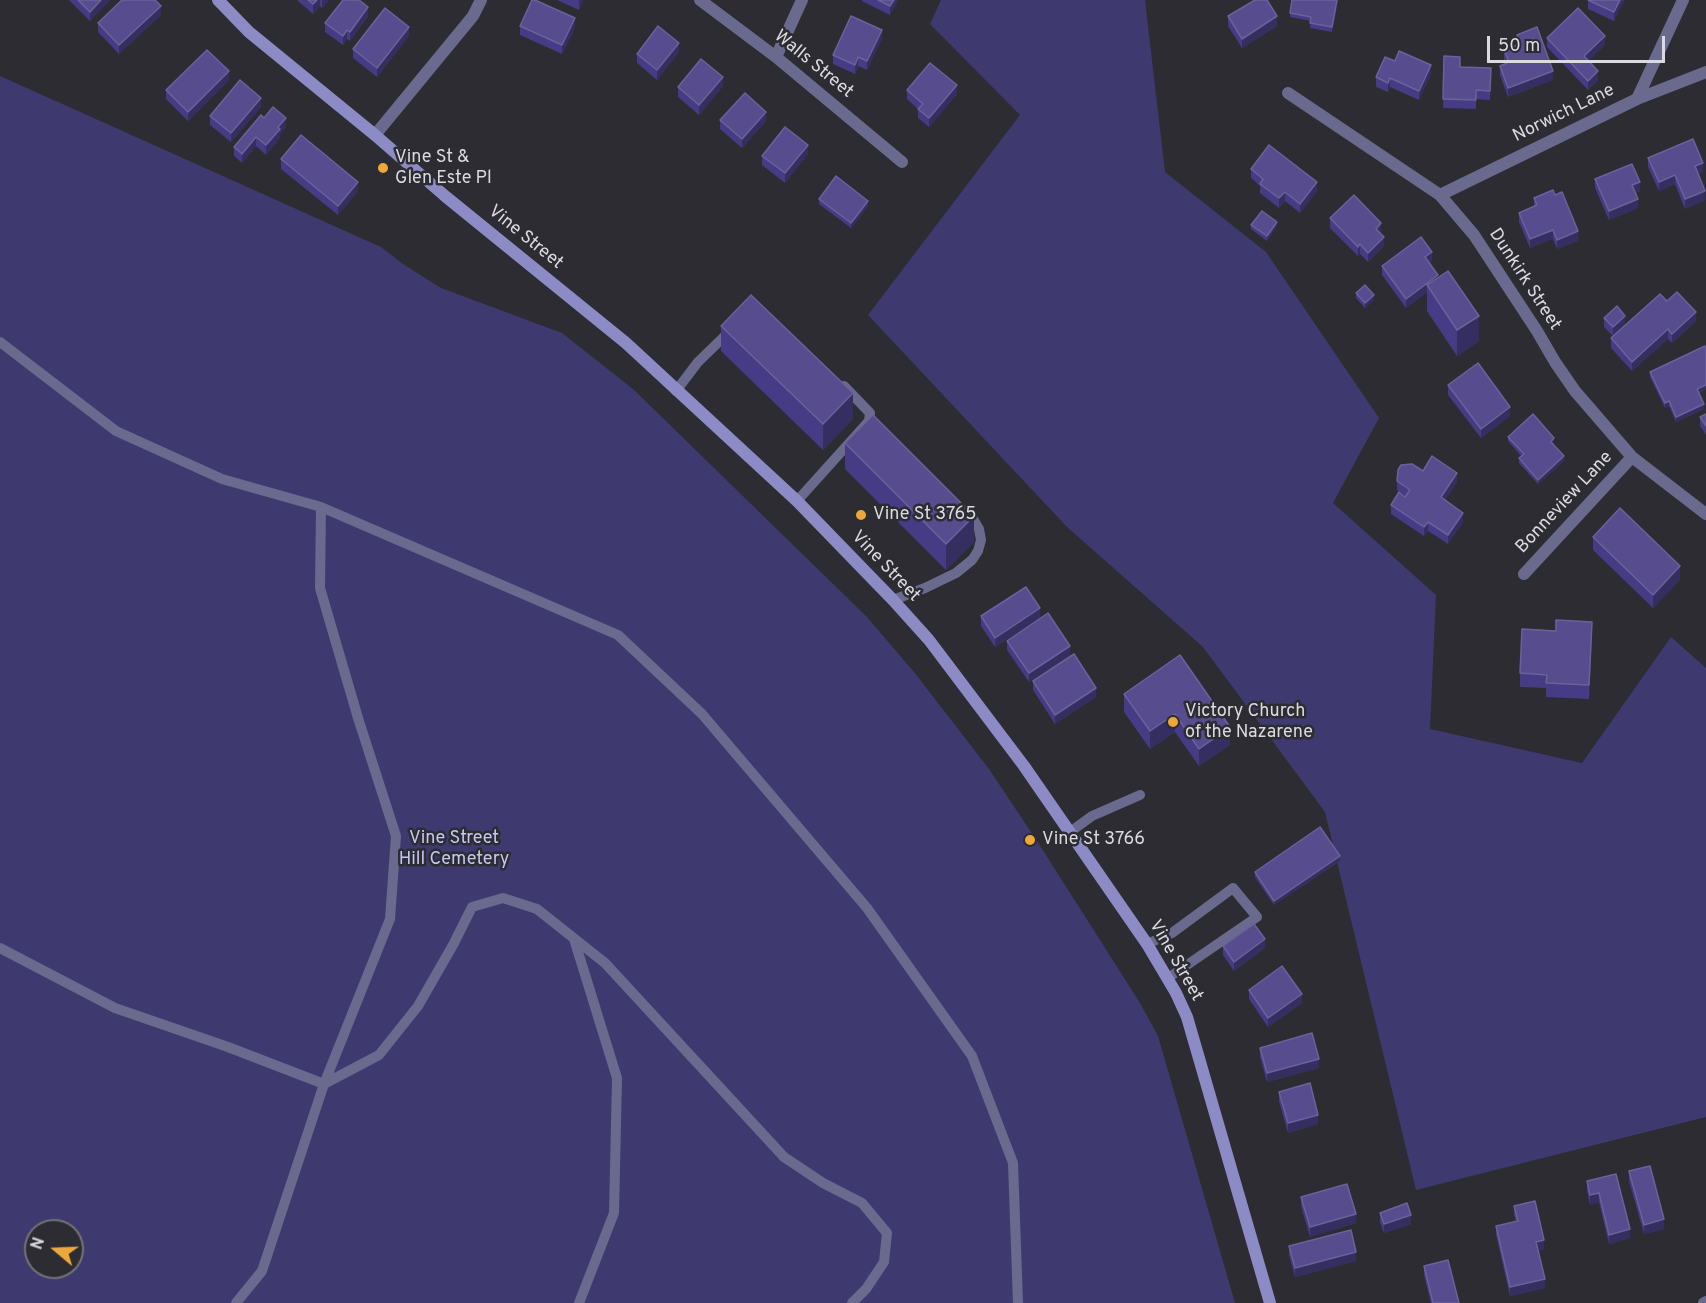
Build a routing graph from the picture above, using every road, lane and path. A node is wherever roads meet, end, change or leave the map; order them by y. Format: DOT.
graph roads {
  1 [pos="218,0"];
  2 [pos="481,0"];
  3 [pos="700,0"];
  4 [pos="802,0"];
  5 [pos="1683,0"];
  6 [pos="776,57"];
  7 [pos="1706,72"];
  8 [pos="1288,93"];
  9 [pos="1637,99"];
  10 [pos="375,135"];
  11 [pos="902,162"];
  12 [pos="1440,195"];
  13 [pos="741,322"];
  14 [pos="0,342"];
  15 [pos="835,377"];
  16 [pos="676,391"];
  17 [pos="865,440"];
  18 [pos="842,451"];
  19 [pos="1632,457"];
  20 [pos="796,501"];
  21 [pos="959,504"];
  22 [pos="321,507"];
  23 [pos="1706,514"];
  24 [pos="1524,574"];
  25 [pos="893,600"];
  26 [pos="1140,795"];
  27 [pos="1070,832"];
  28 [pos="574,938"];
  29 [pos="1147,944"];
  30 [pos="0,948"];
  31 [pos="1168,978"];
  32 [pos="324,1084"];
  33 [pos="236,1303"];
  34 [pos="579,1303"];
  35 [pos="852,1303"];
  36 [pos="1018,1303"];
  37 [pos="1270,1303"];
  1 -- 10 [label="main road, Vine Street"];
  2 -- 10 [label="street"];
  3 -- 6 [label="street, Walls Street"];
  4 -- 6 [label="street"];
  5 -- 9 [label="street"];
  6 -- 11 [label="street, Walls Street"];
  7 -- 9 [label="street, Norwich Lane"];
  8 -- 12 [label="street, Dunkirk Street"];
  9 -- 12 [label="street, Norwich Lane"];
  10 -- 16 [label="main road, Vine Street"];
  12 -- 19 [label="street, Dunkirk Street"];
  13 -- 16 [label="lane"];
  14 -- 22 [label="lane"];
  15 -- 18 [label="lane"];
  16 -- 20 [label="main road, Vine Street"];
  17 -- 18 [label="lane"];
  18 -- 20 [label="lane"];
  19 -- 23 [label="street, Dunkirk Street"];
  19 -- 24 [label="street, Bonneview Lane"];
  20 -- 25 [label="main road, Vine Street"];
  21 -- 25 [label="lane"];
  22 -- 32 [label="lane"];
  22 -- 36 [label="lane"];
  25 -- 27 [label="main road, Vine Street"];
  26 -- 27 [label="lane"];
  27 -- 29 [label="main road, Vine Street"];
  28 -- 32 [label="lane"];
  28 -- 34 [label="lane"];
  28 -- 35 [label="lane"];
  29 -- 31 [label="main road, Vine Street"];
  29 -- 31 [label="lane"];
  30 -- 32 [label="lane"];
  31 -- 37 [label="main road, Vine Street"];
  32 -- 33 [label="lane"];
}
